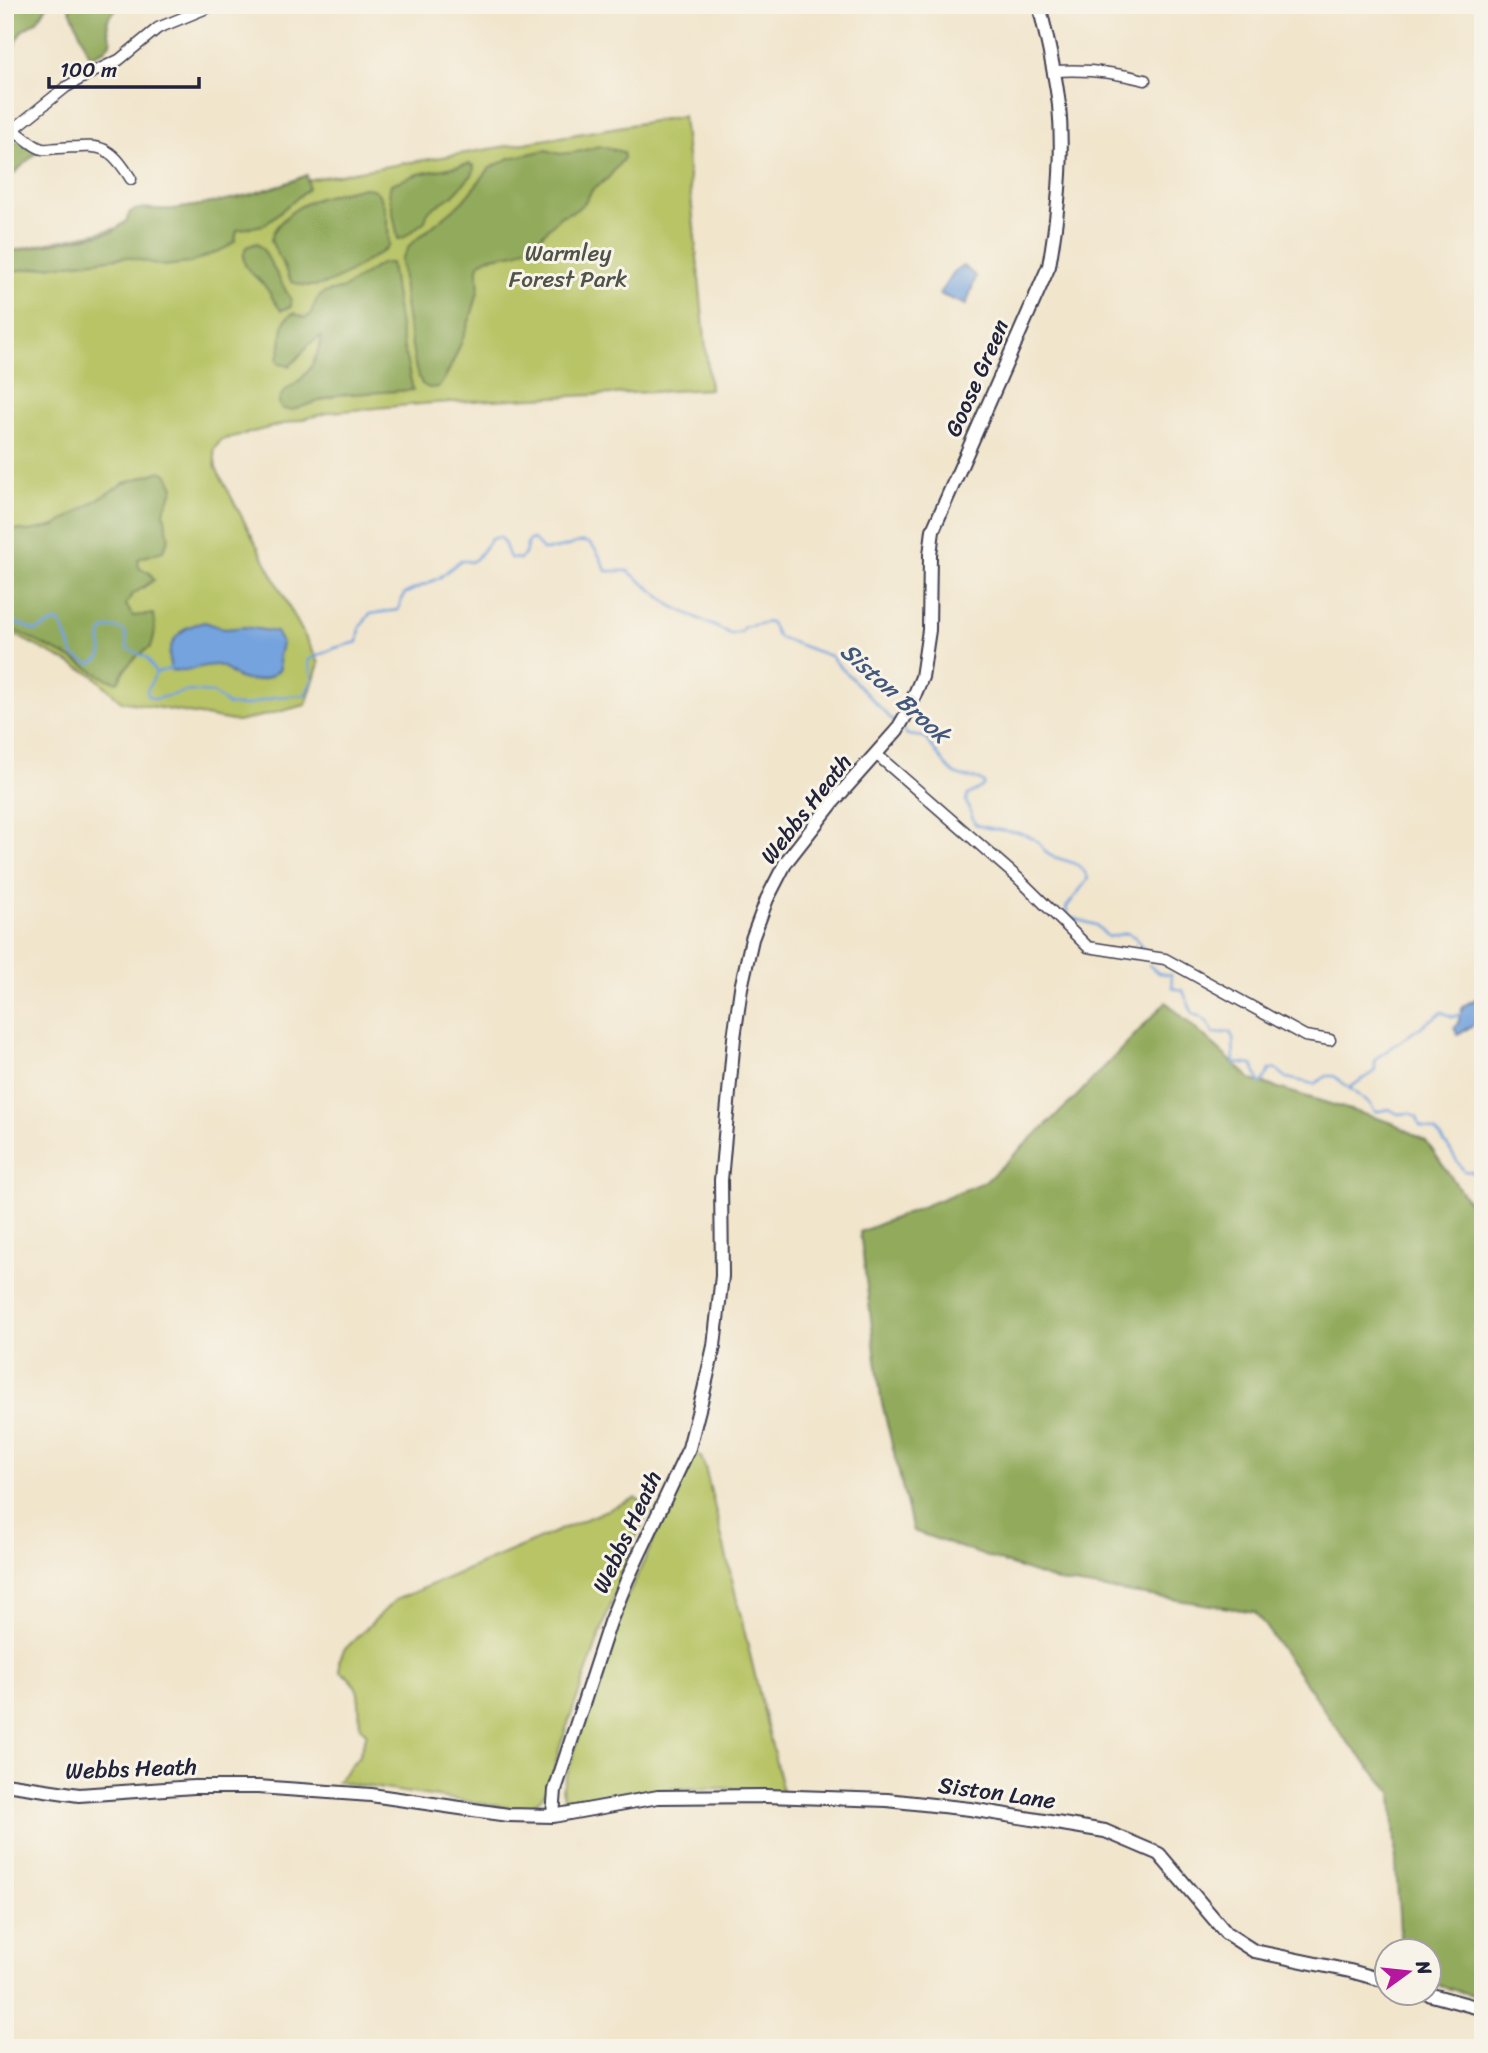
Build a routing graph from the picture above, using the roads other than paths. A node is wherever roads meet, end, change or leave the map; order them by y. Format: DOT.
graph roads {
  1 [pos="214,5"];
  2 [pos="1039,5"];
  3 [pos="1054,71"];
  4 [pos="1145,80"];
  5 [pos="13,130"];
  6 [pos="131,179"];
  7 [pos="876,754"];
  8 [pos="1330,1040"];
  9 [pos="5,1784"];
  10 [pos="552,1816"];
  11 [pos="1372,1978"];
  12 [pos="1442,1997"];
  13 [pos="1483,2009"];
  1 -- 5 [label="street"];
  2 -- 3 [label="street, Goose Green"];
  3 -- 4 [label="street"];
  3 -- 7 [label="street, Goose Green"];
  5 -- 6 [label="street"];
  7 -- 8 [label="street"];
  7 -- 10 [label="street, Webbs Heath"];
  9 -- 10 [label="street, Webbs Heath"];
  10 -- 11 [label="street, Siston Lane"];
  12 -- 13 [label="street"];
}
